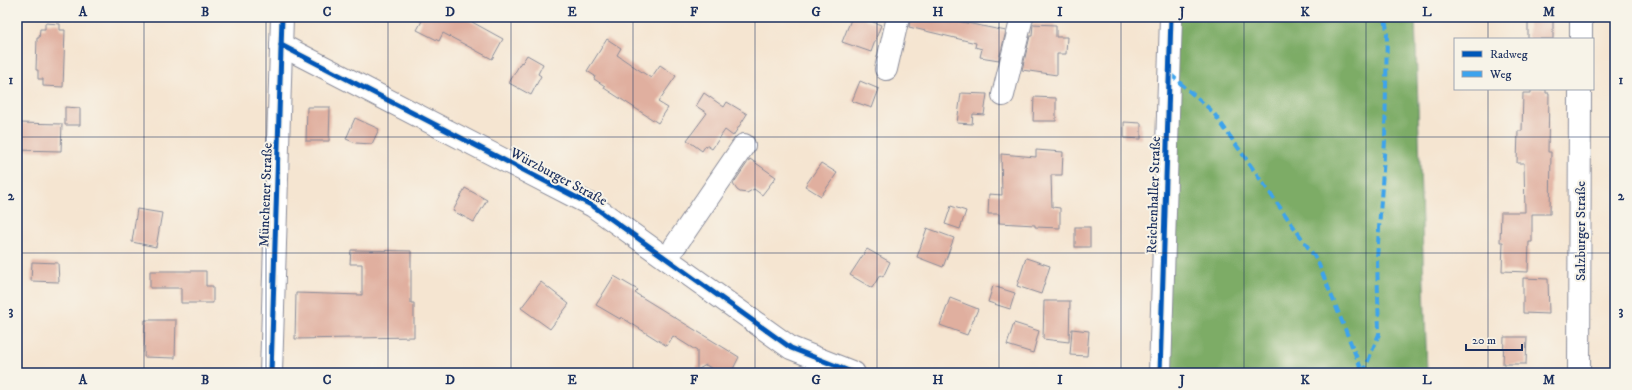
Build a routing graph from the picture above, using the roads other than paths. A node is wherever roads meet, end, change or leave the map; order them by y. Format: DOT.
graph roads {
  1 [pos="282,17"];
  2 [pos="898,17"];
  3 [pos="1022,17"];
  4 [pos="1171,17"];
  5 [pos="1581,17"];
  6 [pos="1581,38"];
  7 [pos="281,45"];
  8 [pos="886,69"];
  9 [pos="1580,90"];
  10 [pos="1003,95"];
  11 [pos="744,144"];
  12 [pos="675,246"];
  13 [pos="272,373"];
  14 [pos="854,373"];
  15 [pos="1160,373"];
  16 [pos="1579,373"];
  1 -- 7 [label="street, Münchener Straße"];
  2 -- 8 [label="street"];
  3 -- 10 [label="street"];
  4 -- 15 [label="street, Reichenhaller Straße"];
  5 -- 6 [label="street"];
  7 -- 13 [label="street, Münchener Straße"];
  7 -- 14 [label="street, Würzburger Straße"];
  9 -- 16 [label="street, Salzburger Straße"];
  11 -- 12 [label="street"];
}
